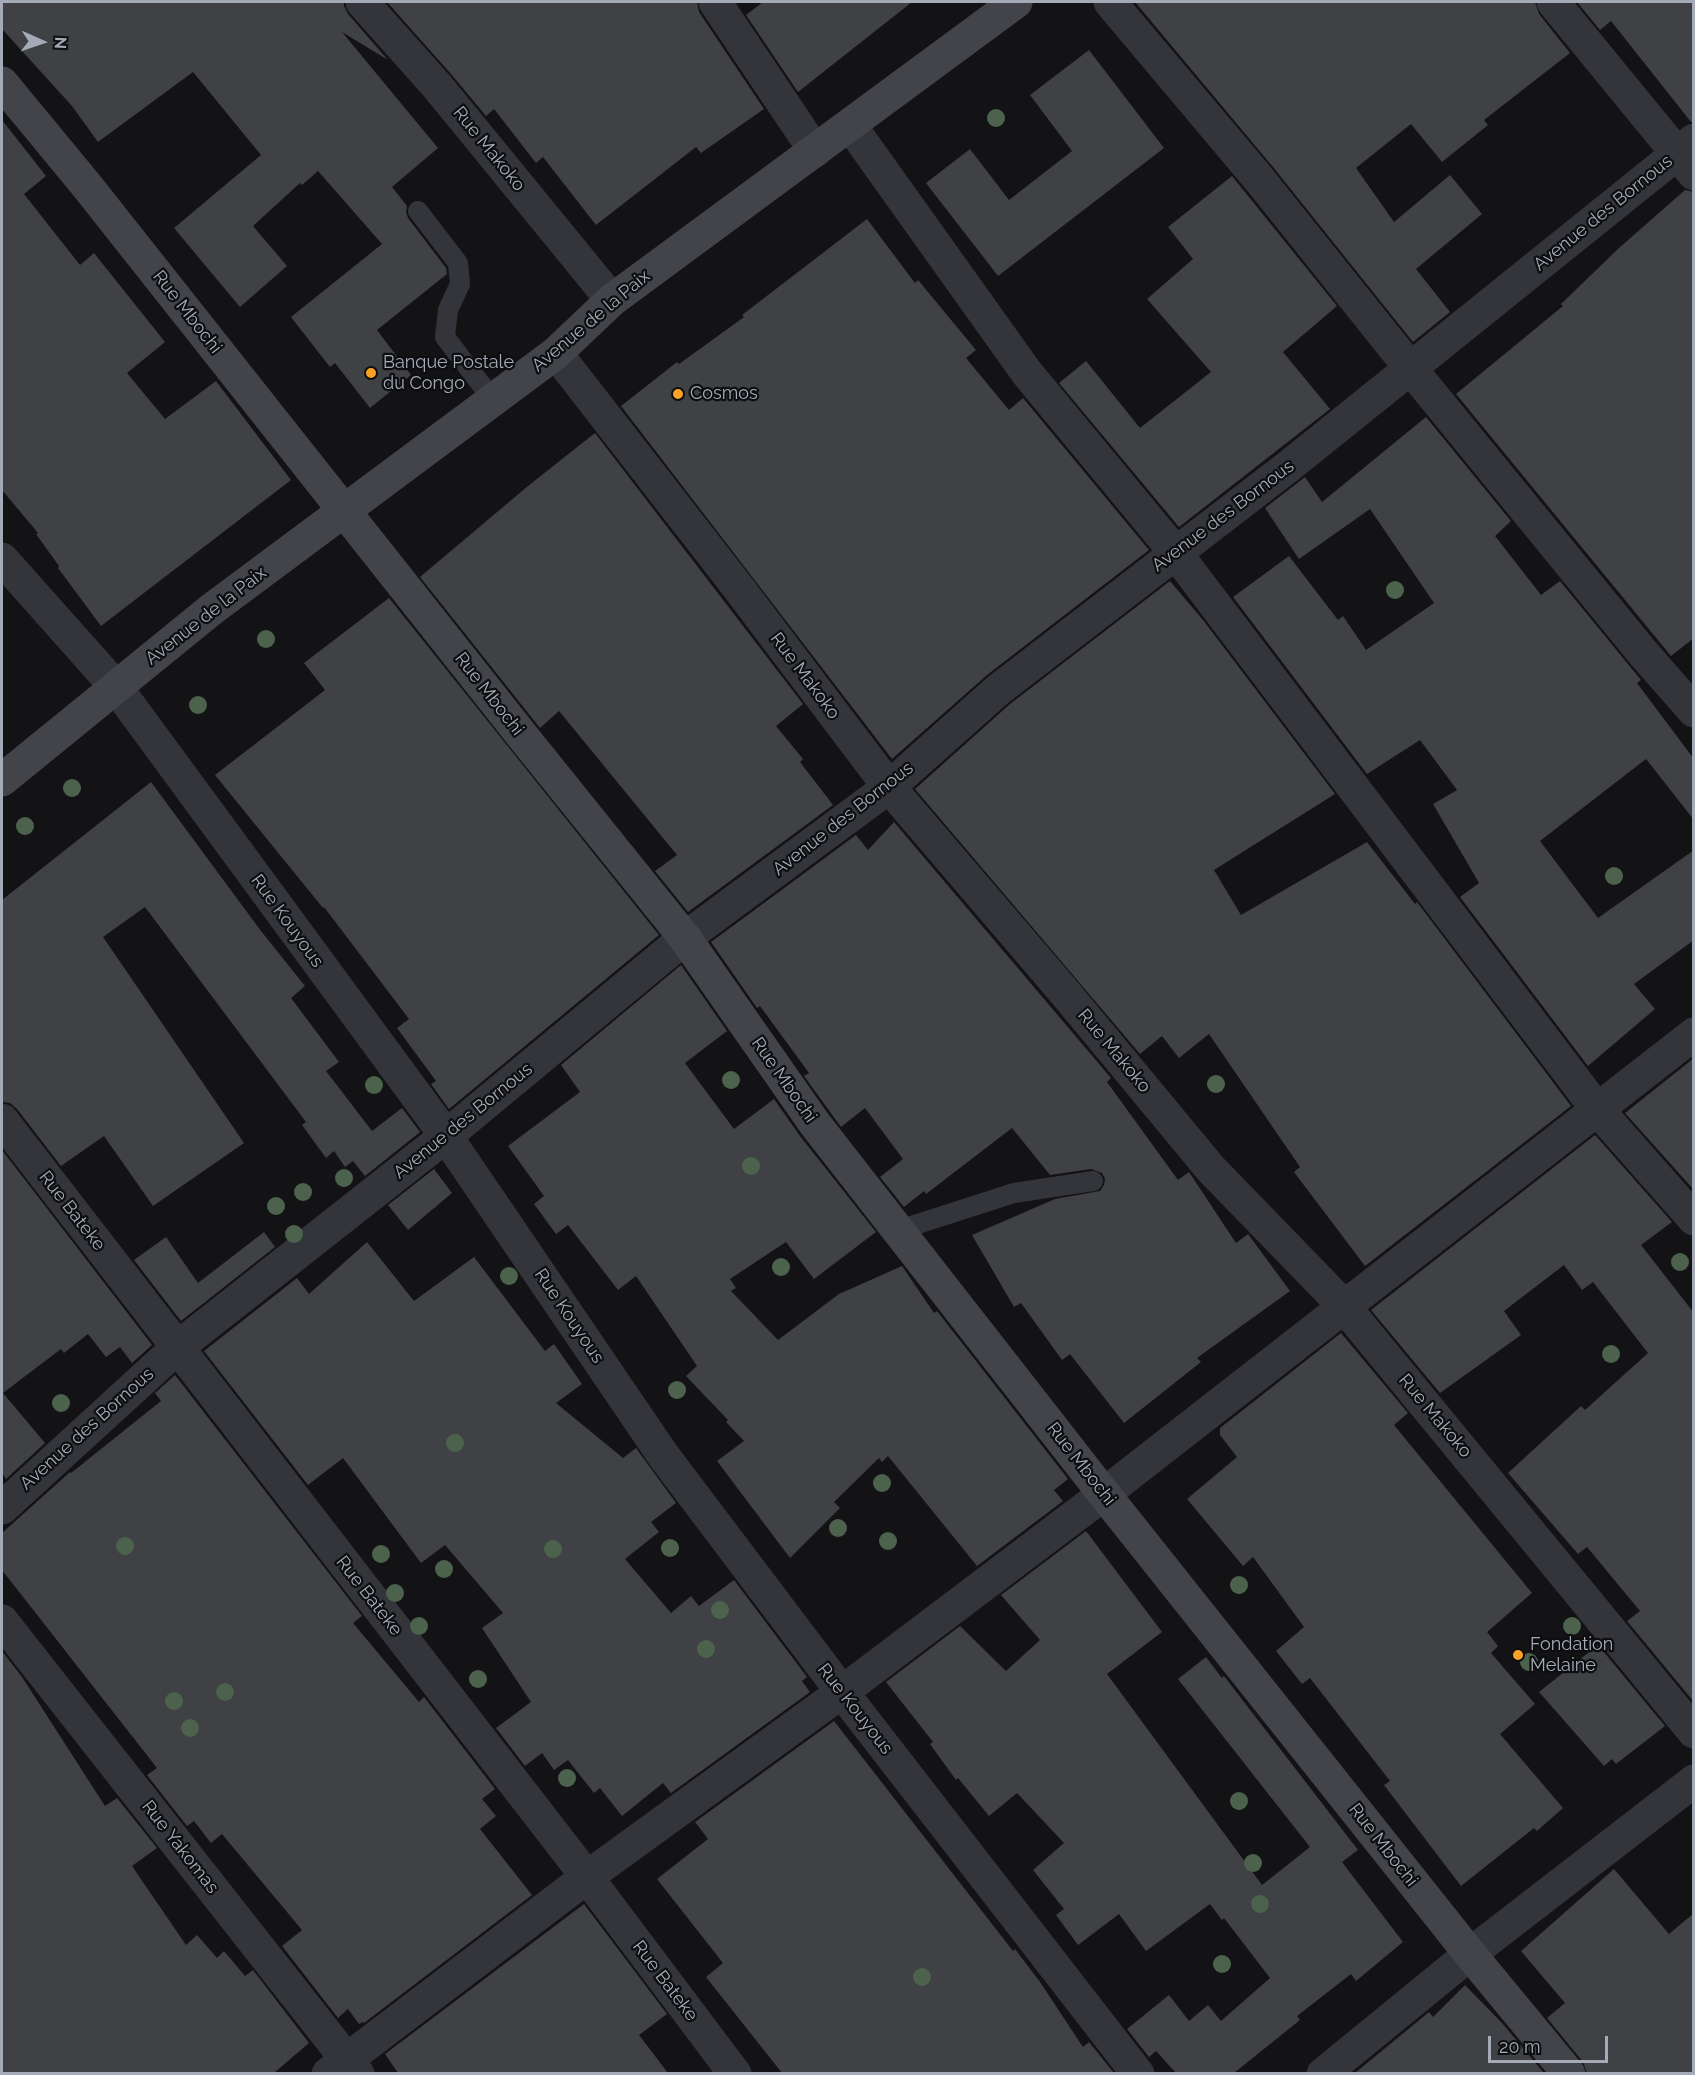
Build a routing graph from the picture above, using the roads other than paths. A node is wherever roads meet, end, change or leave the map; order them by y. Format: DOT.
graph roads {
  1 [pos="362,2"];
  2 [pos="715,2"];
  3 [pos="1016,2"];
  4 [pos="1110,2"];
  5 [pos="1553,2"];
  6 [pos="2,83"];
  7 [pos="850,125"];
  8 [pos="815,151"];
  9 [pos="1688,156"];
  10 [pos="418,211"];
  11 [pos="612,300"];
  12 [pos="556,353"];
  13 [pos="1411,369"];
  14 [pos="493,400"];
  15 [pos="344,510"];
  16 [pos="1175,552"];
  17 [pos="2,559"];
  18 [pos="116,687"];
  19 [pos="1694,711"];
  20 [pos="2,780"];
  21 [pos="889,787"];
  22 [pos="685,938"];
  23 [pos="1694,1034"];
  24 [pos="1596,1108"];
  25 [pos="2,1120"];
  26 [pos="446,1136"];
  27 [pos="1093,1181"];
  28 [pos="1694,1220"];
  29 [pos="899,1230"];
  30 [pos="1343,1305"];
  31 [pos="178,1347"];
  32 [pos="1104,1494"];
  33 [pos="2,1508"];
  34 [pos="2,1621"];
  35 [pos="842,1692"];
  36 [pos="1694,1732"];
  37 [pos="1694,1781"];
  38 [pos="587,1877"];
  39 [pos="1470,1954"];
  40 [pos="344,2069"];
  41 [pos="735,2073"];
  42 [pos="1138,2073"];
  43 [pos="1323,2073"];
  44 [pos="1569,2073"];
  1 -- 11 [label="street, Rue Makoko"];
  2 -- 8 [label="street"];
  3 -- 7 [label="main road, Avenue de la Paix"];
  4 -- 13 [label="street"];
  5 -- 9 [label="street"];
  6 -- 15 [label="main road, Rue Mbochi"];
  7 -- 8 [label="main road, Avenue de la Paix"];
  7 -- 16 [label="street"];
  8 -- 11 [label="main road, Avenue de la Paix"];
  9 -- 13 [label="street, Avenue des Bornous"];
  10 -- 14 [label="lane"];
  11 -- 12 [label="main road, Avenue de la Paix"];
  12 -- 14 [label="main road, Avenue de la Paix"];
  12 -- 21 [label="street, Rue Makoko"];
  13 -- 16 [label="street, Avenue des Bornous"];
  13 -- 19 [label="street"];
  14 -- 15 [label="main road, Avenue de la Paix"];
  15 -- 18 [label="main road, Avenue de la Paix"];
  15 -- 22 [label="main road, Rue Mbochi"];
  16 -- 21 [label="street, Avenue des Bornous"];
  16 -- 24 [label="street"];
  17 -- 18 [label="street, Rue Kouyous"];
  18 -- 20 [label="main road, Avenue de la Paix"];
  18 -- 26 [label="street, Rue Kouyous"];
  21 -- 22 [label="street, Avenue des Bornous"];
  21 -- 30 [label="street, Rue Makoko"];
  22 -- 26 [label="street, Avenue des Bornous"];
  22 -- 29 [label="main road, Rue Mbochi"];
  23 -- 24 [label="street"];
  24 -- 28 [label="street"];
  24 -- 30 [label="street"];
  25 -- 31 [label="street, Rue Bateke"];
  26 -- 31 [label="street, Avenue des Bornous"];
  26 -- 35 [label="street, Rue Kouyous"];
  27 -- 29 [label="lane"];
  29 -- 32 [label="main road, Rue Mbochi"];
  30 -- 32 [label="street"];
  30 -- 36 [label="street, Rue Makoko"];
  31 -- 33 [label="street, Avenue des Bornous"];
  31 -- 38 [label="street, Rue Bateke"];
  32 -- 35 [label="street"];
  32 -- 39 [label="main road, Rue Mbochi"];
  34 -- 40 [label="street, Rue Yakomas"];
  35 -- 38 [label="street"];
  35 -- 42 [label="street, Rue Kouyous"];
  37 -- 39 [label="street"];
  38 -- 40 [label="street"];
  38 -- 41 [label="street, Rue Bateke"];
  39 -- 43 [label="street"];
  39 -- 44 [label="main road, Rue Mbochi"];
}
